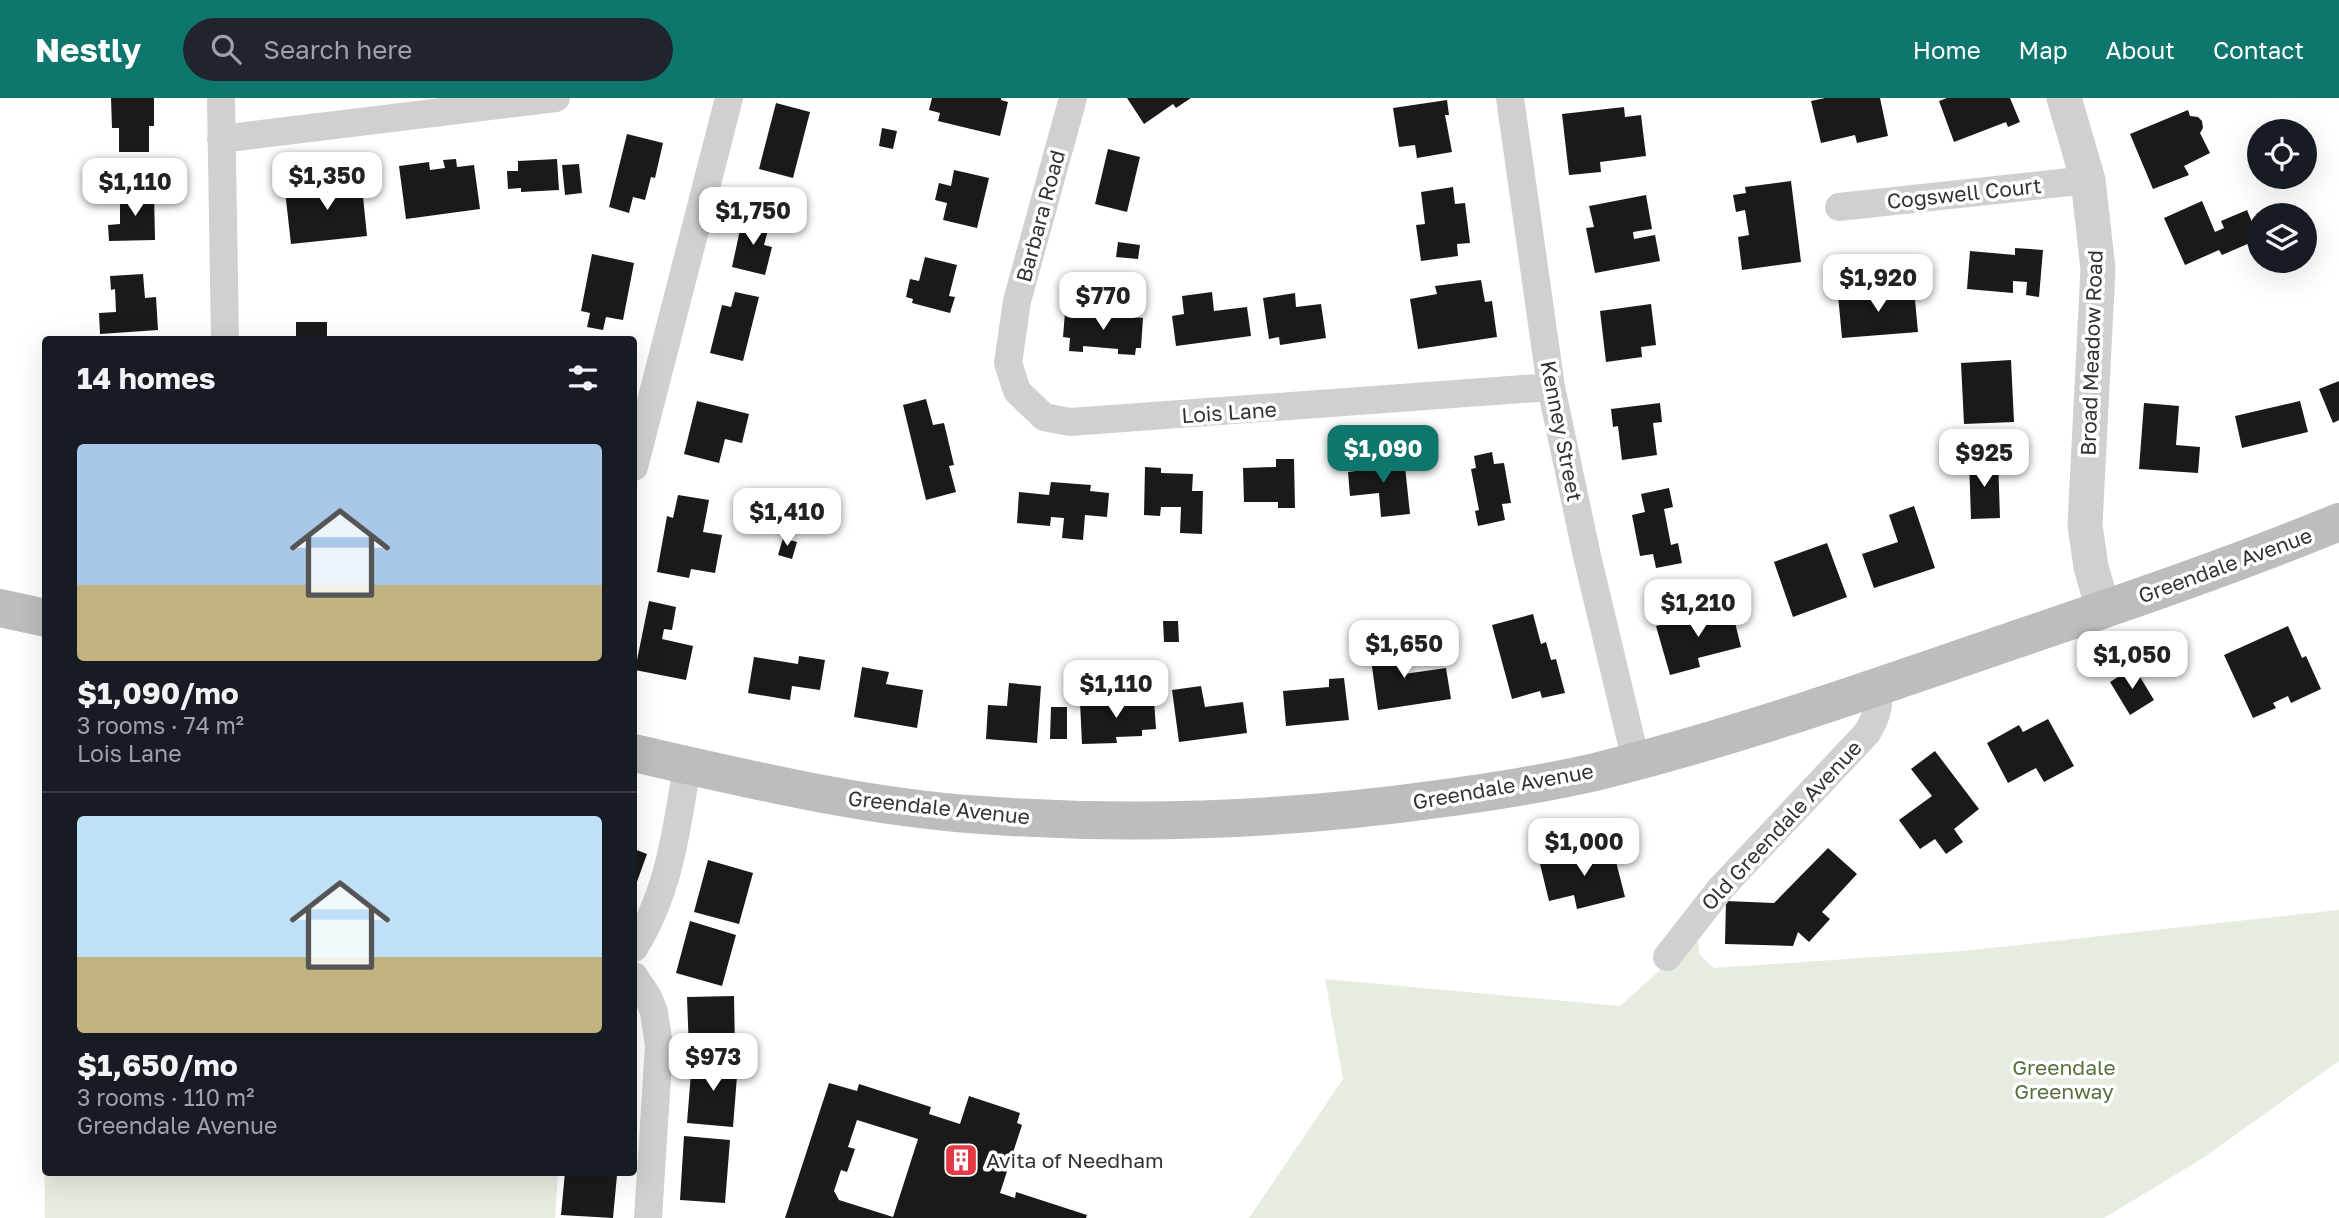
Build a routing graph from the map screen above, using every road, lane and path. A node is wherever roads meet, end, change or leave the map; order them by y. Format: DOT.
graph roads {
  1 [pos="221,98"];
  2 [pos="556,98"];
  3 [pos="729,98"];
  4 [pos="1073,98"];
  5 [pos="1510,98"];
  6 [pos="2064,98"];
  7 [pos="221,139"];
  8 [pos="2088,180"];
  9 [pos="1839,206"];
  10 [pos="225,336"];
  11 [pos="1551,387"];
  12 [pos="1036,409"];
  13 [pos="637,455"];
  14 [pos="2339,522"];
  15 [pos="2104,610"];
  16 [pos="1877,687"];
  17 [pos="637,754"];
  18 [pos="1636,761"];
  19 [pos="687,765"];
  20 [pos="637,942"];
  21 [pos="1667,957"];
  22 [pos="637,980"];
  23 [pos="648,1218"];
  1 -- 7 [label="street"];
  2 -- 7 [label="street"];
  3 -- 13 [label="street"];
  4 -- 12 [label="street, Barbara Road"];
  5 -- 11 [label="street, Kenney Street"];
  6 -- 8 [label="street, Broad Meadow Road"];
  7 -- 10 [label="street"];
  8 -- 9 [label="street, Cogswell Court"];
  8 -- 15 [label="street, Broad Meadow Road"];
  11 -- 12 [label="street, Lois Lane"];
  11 -- 18 [label="street, Kenney Street"];
  14 -- 15 [label="main road, Greendale Avenue"];
  15 -- 16 [label="main road, Greendale Avenue"];
  16 -- 18 [label="main road, Greendale Avenue"];
  16 -- 21 [label="street, Old Greendale Avenue"];
  17 -- 19 [label="main road, Greendale Avenue"];
  18 -- 19 [label="main road, Greendale Avenue"];
  19 -- 20 [label="street"];
  22 -- 23 [label="street"];
}
